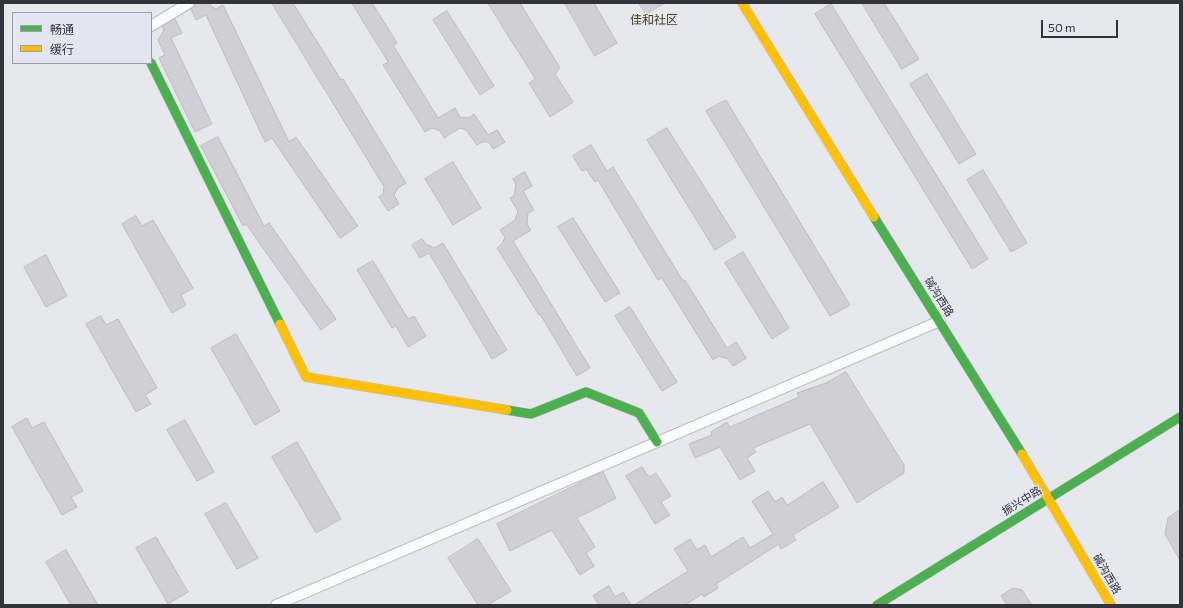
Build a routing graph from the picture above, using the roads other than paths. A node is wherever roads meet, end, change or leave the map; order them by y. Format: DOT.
graph roads {
  1 [pos="189,3"];
  2 [pos="742,3"];
  3 [pos="152,25"];
  4 [pos="151,64"];
  5 [pos="940,321"];
  6 [pos="1180,417"];
  7 [pos="657,442"];
  8 [pos="1050,498"];
  9 [pos="276,605"];
  10 [pos="877,605"];
  11 [pos="1111,605"];
  1 -- 3 [label="street"];
  2 -- 5 [label="street, 碱沟西路"];
  4 -- 7 [label="street"];
  5 -- 7 [label="street"];
  5 -- 8 [label="street, 碱沟西路"];
  6 -- 8 [label="street, 振兴中路"];
  7 -- 9 [label="street"];
  8 -- 10 [label="street, 振兴中路"];
  8 -- 11 [label="street, 碱沟西路"];
}
